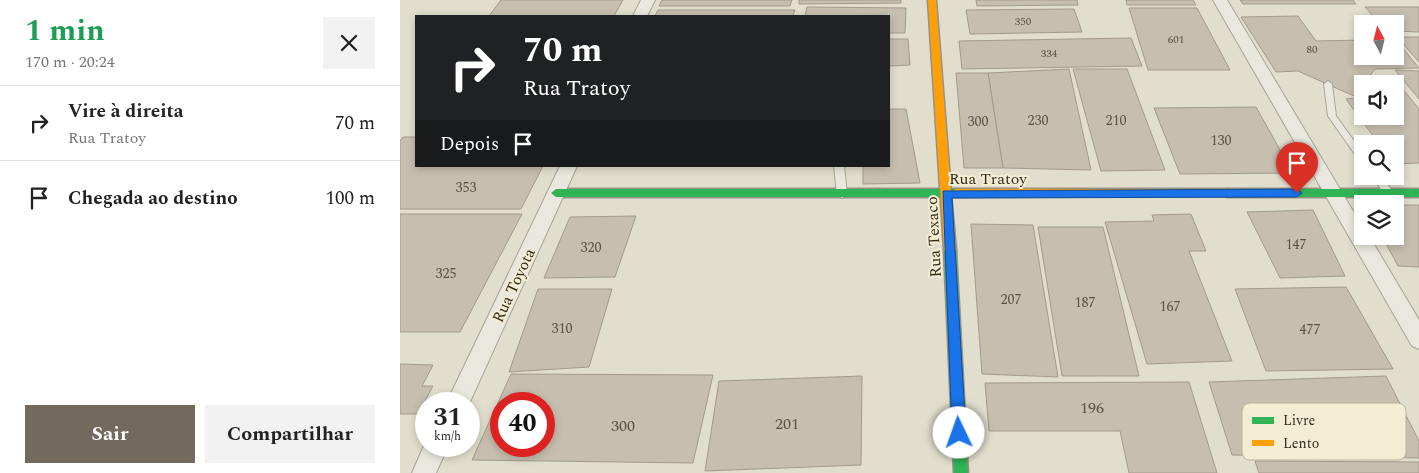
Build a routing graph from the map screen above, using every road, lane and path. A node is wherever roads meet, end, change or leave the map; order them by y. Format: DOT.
graph roads {
  1 [pos="648,0"];
  2 [pos="932,0"];
  3 [pos="1220,0"];
  4 [pos="640,15"];
  5 [pos="1328,84"];
  6 [pos="1354,147"];
  7 [pos="569,167"];
  8 [pos="839,167"];
  9 [pos="1383,185"];
  10 [pos="556,193"];
  11 [pos="1336,193"];
  12 [pos="1389,193"];
  13 [pos="1419,193"];
  14 [pos="842,194"];
  15 [pos="947,194"];
  16 [pos="1419,339"];
  17 [pos="462,392"];
  18 [pos="431,457"];
  19 [pos="424,473"];
  20 [pos="961,473"];
  1 -- 4 [label="street"];
  2 -- 15 [label="street, Rua Texaco"];
  3 -- 11 [label="street"];
  5 -- 6 [label="lane"];
  7 -- 10 [label="street, Rua Toyota"];
  8 -- 14 [label="lane"];
  9 -- 12 [label="lane"];
  10 -- 14 [label="street, Rua Tratoy"];
  10 -- 17 [label="street, Rua Toyota"];
  11 -- 12 [label="street, Rua Tratoy"];
  11 -- 15 [label="street, Rua Tratoy"];
  11 -- 16 [label="street"];
  12 -- 13 [label="street, Rua Tratoy"];
  14 -- 15 [label="street, Rua Tratoy"];
  15 -- 20 [label="street, Rua Texaco"];
  18 -- 19 [label="street"];
}
